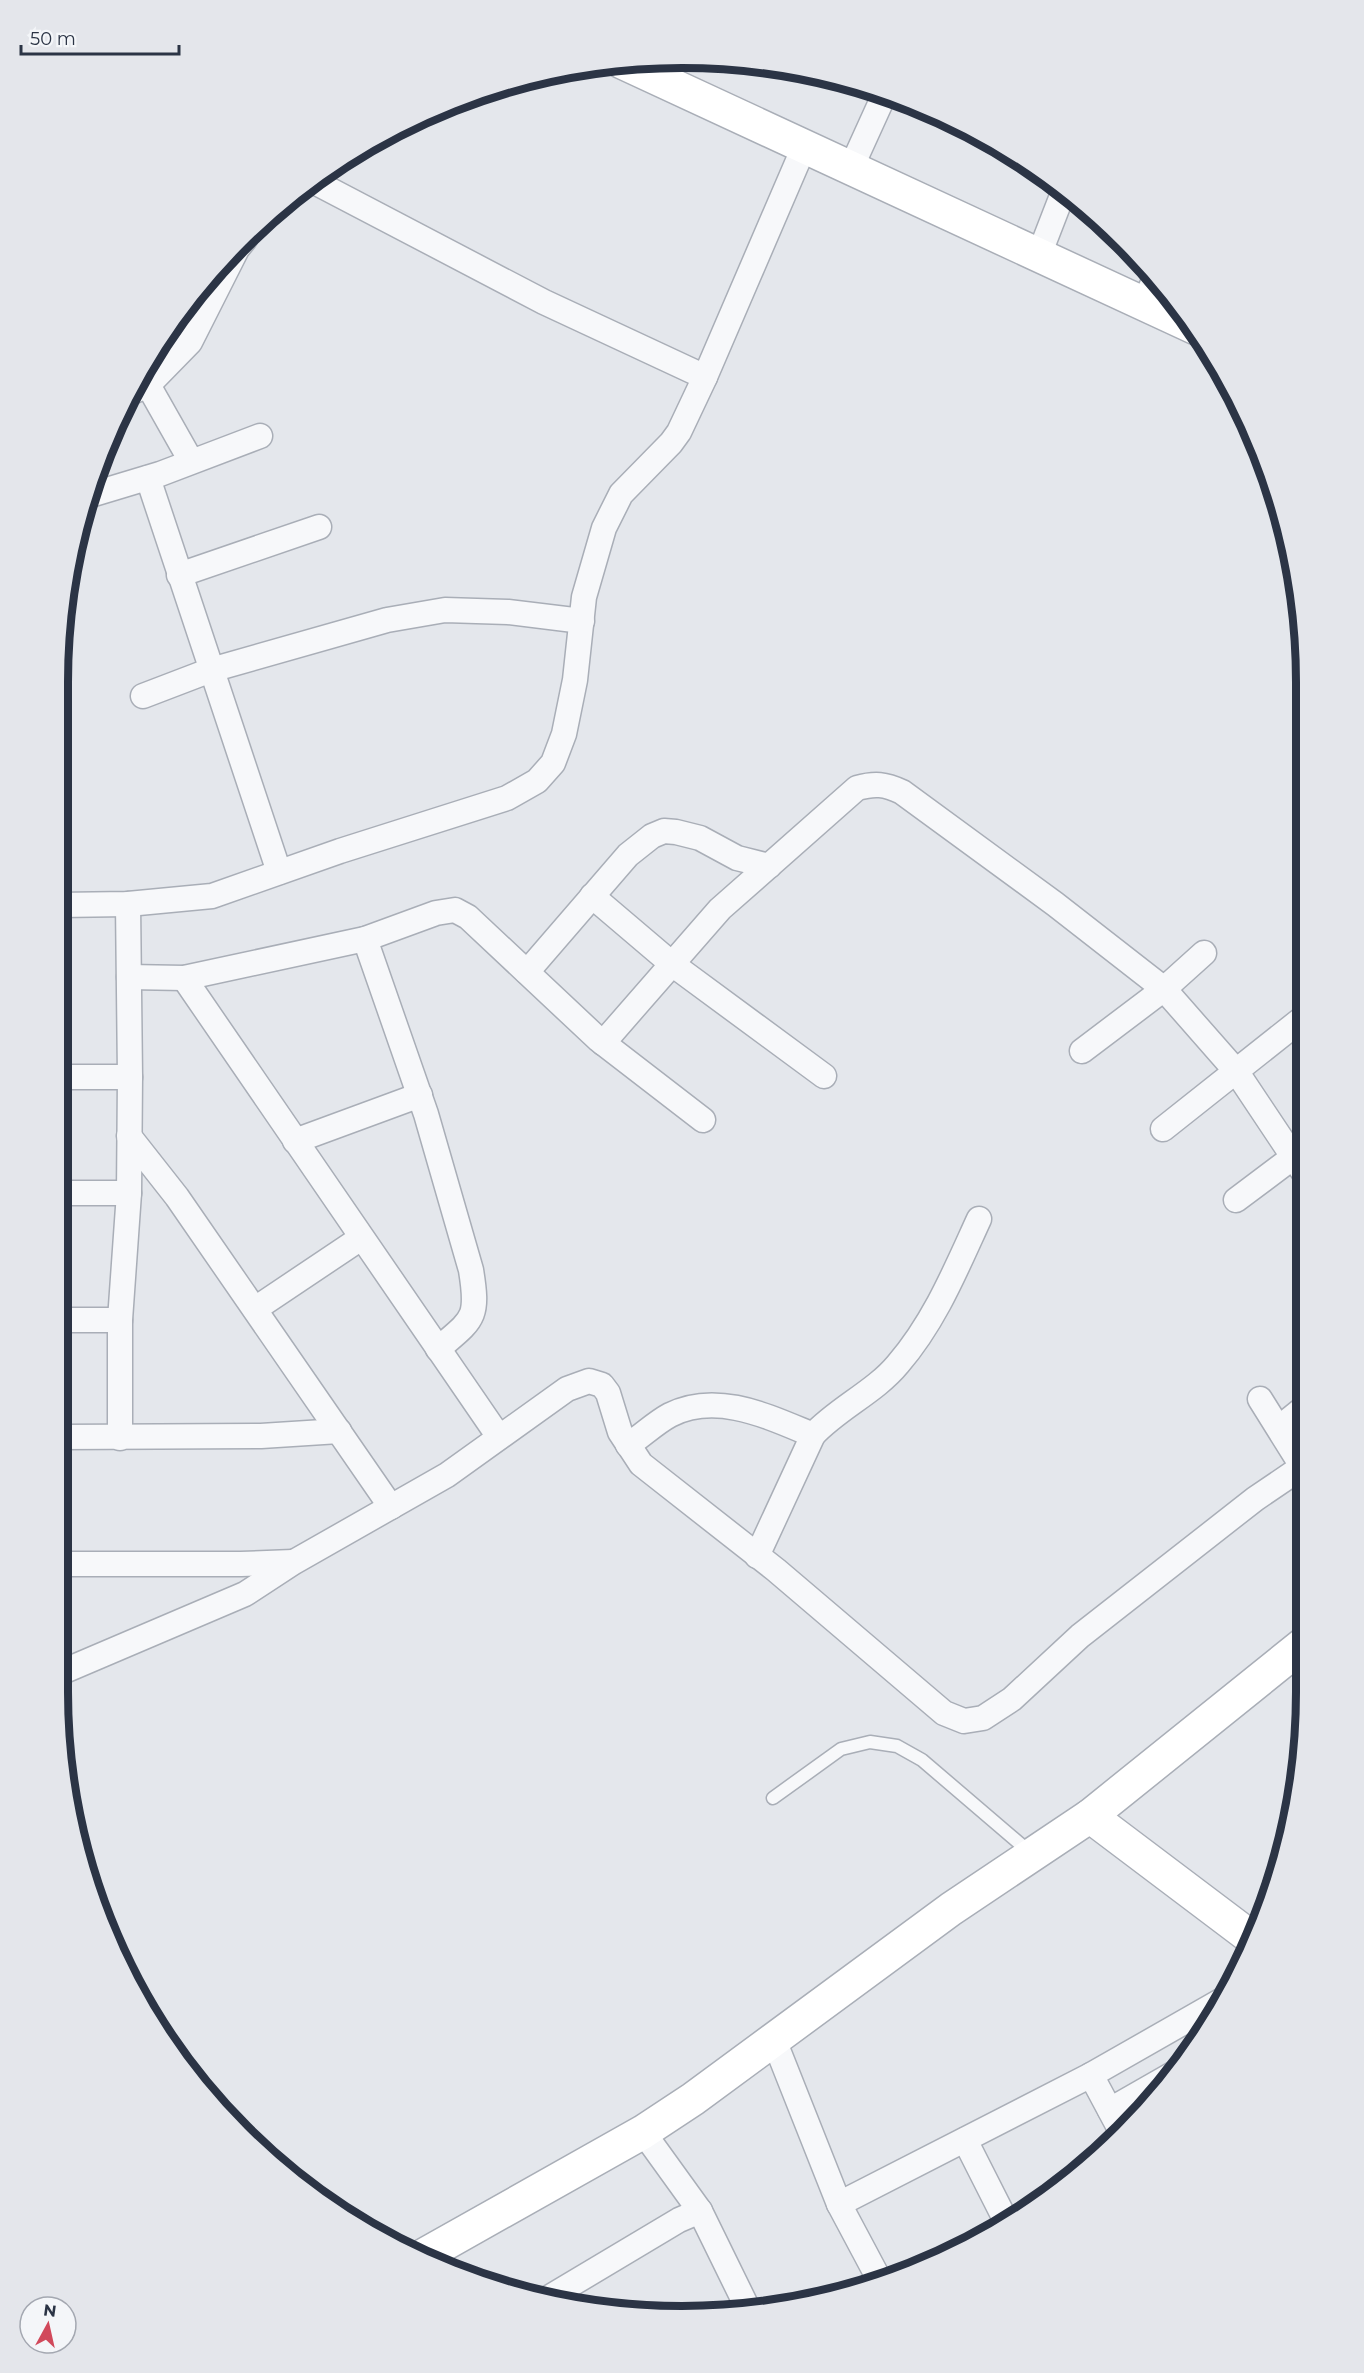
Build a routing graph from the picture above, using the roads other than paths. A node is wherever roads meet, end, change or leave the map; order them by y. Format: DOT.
graph roads {
  1 [pos="638,69"];
  2 [pos="882,101"];
  3 [pos="804,147"];
  4 [pos="851,168"];
  5 [pos="321,185"];
  6 [pos="1061,198"];
  7 [pos="1039,255"];
  8 [pos="226,270"];
  9 [pos="1149,291"];
  10 [pos="1169,307"];
  11 [pos="705,376"];
  12 [pos="146,383"];
  13 [pos="141,392"];
  14 [pos="260,436"];
  15 [pos="191,461"];
  16 [pos="148,478"];
  17 [pos="97,493"];
  18 [pos="319,527"];
  19 [pos="179,575"];
  20 [pos="582,621"];
  21 [pos="211,670"];
  22 [pos="143,696"];
  23 [pos="769,866"];
  24 [pos="279,872"];
  25 [pos="592,896"];
  26 [pos="128,904"];
  27 [pos="68,905"];
  28 [pos="365,939"];
  29 [pos="1204,953"];
  30 [pos="672,964"];
  31 [pos="527,972"];
  32 [pos="129,977"];
  33 [pos="184,978"];
  34 [pos="1164,989"];
  35 [pos="1296,1024"];
  36 [pos="603,1043"];
  37 [pos="1082,1051"];
  38 [pos="1236,1071"];
  39 [pos="824,1076"];
  40 [pos="68,1077"];
  41 [pos="130,1077"];
  42 [pos="420,1095"];
  43 [pos="703,1120"];
  44 [pos="1163,1129"];
  45 [pos="129,1136"];
  46 [pos="295,1141"];
  47 [pos="1296,1154"];
  48 [pos="1296,1162"];
  49 [pos="68,1193"];
  50 [pos="129,1193"];
  51 [pos="1236,1200"];
  52 [pos="979,1219"];
  53 [pos="361,1238"];
  54 [pos="255,1309"];
  55 [pos="68,1320"];
  56 [pos="120,1320"];
  57 [pos="438,1349"];
  58 [pos="1260,1398"];
  59 [pos="1296,1414"];
  60 [pos="1279,1428"];
  61 [pos="339,1431"];
  62 [pos="813,1435"];
  63 [pos="68,1437"];
  64 [pos="499,1437"];
  65 [pos="120,1438"];
  66 [pos="628,1445"];
  67 [pos="1296,1455"];
  68 [pos="1296,1473"];
  69 [pos="391,1507"];
  70 [pos="757,1556"];
  71 [pos="294,1562"];
  72 [pos="68,1564"];
  73 [pos="1296,1650"];
  74 [pos="68,1669"];
  75 [pos="773,1798"];
  76 [pos="1090,1816"];
  77 [pos="1032,1854"];
  78 [pos="1246,1935"];
  79 [pos="1207,2009"];
  80 [pos="774,2040"];
  81 [pos="1091,2075"];
  82 [pos="1151,2088"];
  83 [pos="1110,2110"];
  84 [pos="1118,2125"];
  85 [pos="643,2132"];
  86 [pos="964,2140"];
  87 [pos="839,2204"];
  88 [pos="700,2211"];
  89 [pos="1003,2214"];
  90 [pos="431,2252"];
  91 [pos="876,2274"];
  92 [pos="557,2293"];
  93 [pos="741,2302"];
  1 -- 3 [label="main road"];
  2 -- 4 [label="street"];
  3 -- 4 [label="main road"];
  3 -- 11 [label="street"];
  4 -- 7 [label="main road"];
  5 -- 11 [label="street"];
  6 -- 7 [label="street"];
  7 -- 9 [label="main road"];
  8 -- 12 [label="street"];
  9 -- 10 [label="main road"];
  11 -- 20 [label="street"];
  13 -- 15 [label="street"];
  14 -- 15 [label="street"];
  15 -- 16 [label="street"];
  16 -- 17 [label="street"];
  16 -- 19 [label="street"];
  18 -- 19 [label="street"];
  19 -- 21 [label="street"];
  20 -- 21 [label="street"];
  20 -- 24 [label="street"];
  21 -- 22 [label="street"];
  21 -- 24 [label="street"];
  23 -- 25 [label="street"];
  23 -- 30 [label="street"];
  23 -- 34 [label="street"];
  24 -- 26 [label="street"];
  25 -- 30 [label="street"];
  25 -- 31 [label="street"];
  26 -- 27 [label="street"];
  26 -- 32 [label="street"];
  28 -- 31 [label="street"];
  28 -- 33 [label="street"];
  28 -- 42 [label="street"];
  29 -- 34 [label="street"];
  30 -- 36 [label="street"];
  30 -- 39 [label="street"];
  31 -- 36 [label="street"];
  32 -- 33 [label="street"];
  32 -- 41 [label="street"];
  33 -- 46 [label="street"];
  34 -- 37 [label="street"];
  34 -- 38 [label="street"];
  35 -- 38 [label="street"];
  36 -- 43 [label="street"];
  38 -- 44 [label="street"];
  38 -- 47 [label="street"];
  40 -- 41 [label="street"];
  41 -- 45 [label="street"];
  42 -- 46 [label="street"];
  42 -- 57 [label="street"];
  45 -- 50 [label="street"];
  45 -- 54 [label="street"];
  46 -- 53 [label="street"];
  48 -- 51 [label="street"];
  49 -- 50 [label="street"];
  50 -- 56 [label="street"];
  52 -- 62 [label="street"];
  53 -- 54 [label="street"];
  53 -- 57 [label="street"];
  54 -- 61 [label="street"];
  55 -- 56 [label="street"];
  56 -- 65 [label="street"];
  57 -- 64 [label="street"];
  58 -- 60 [label="street"];
  59 -- 60 [label="street"];
  60 -- 67 [label="street"];
  61 -- 65 [label="street"];
  61 -- 69 [label="street"];
  62 -- 66 [label="street"];
  62 -- 70 [label="street"];
  63 -- 65 [label="street"];
  64 -- 66 [label="street"];
  64 -- 69 [label="street"];
  66 -- 70 [label="street"];
  68 -- 70 [label="street"];
  69 -- 71 [label="street"];
  71 -- 72 [label="street"];
  71 -- 74 [label="street"];
  73 -- 76 [label="main road"];
  75 -- 77 [label="lane"];
  76 -- 77 [label="main road"];
  76 -- 78 [label="main road"];
  77 -- 80 [label="main road"];
  79 -- 81 [label="street"];
  80 -- 85 [label="main road"];
  80 -- 87 [label="street"];
  81 -- 83 [label="street"];
  81 -- 86 [label="street"];
  82 -- 83 [label="street"];
  83 -- 84 [label="street"];
  85 -- 88 [label="street"];
  85 -- 90 [label="main road"];
  86 -- 87 [label="street"];
  86 -- 89 [label="street"];
  87 -- 91 [label="street"];
  88 -- 92 [label="street"];
  88 -- 93 [label="street"];
}
